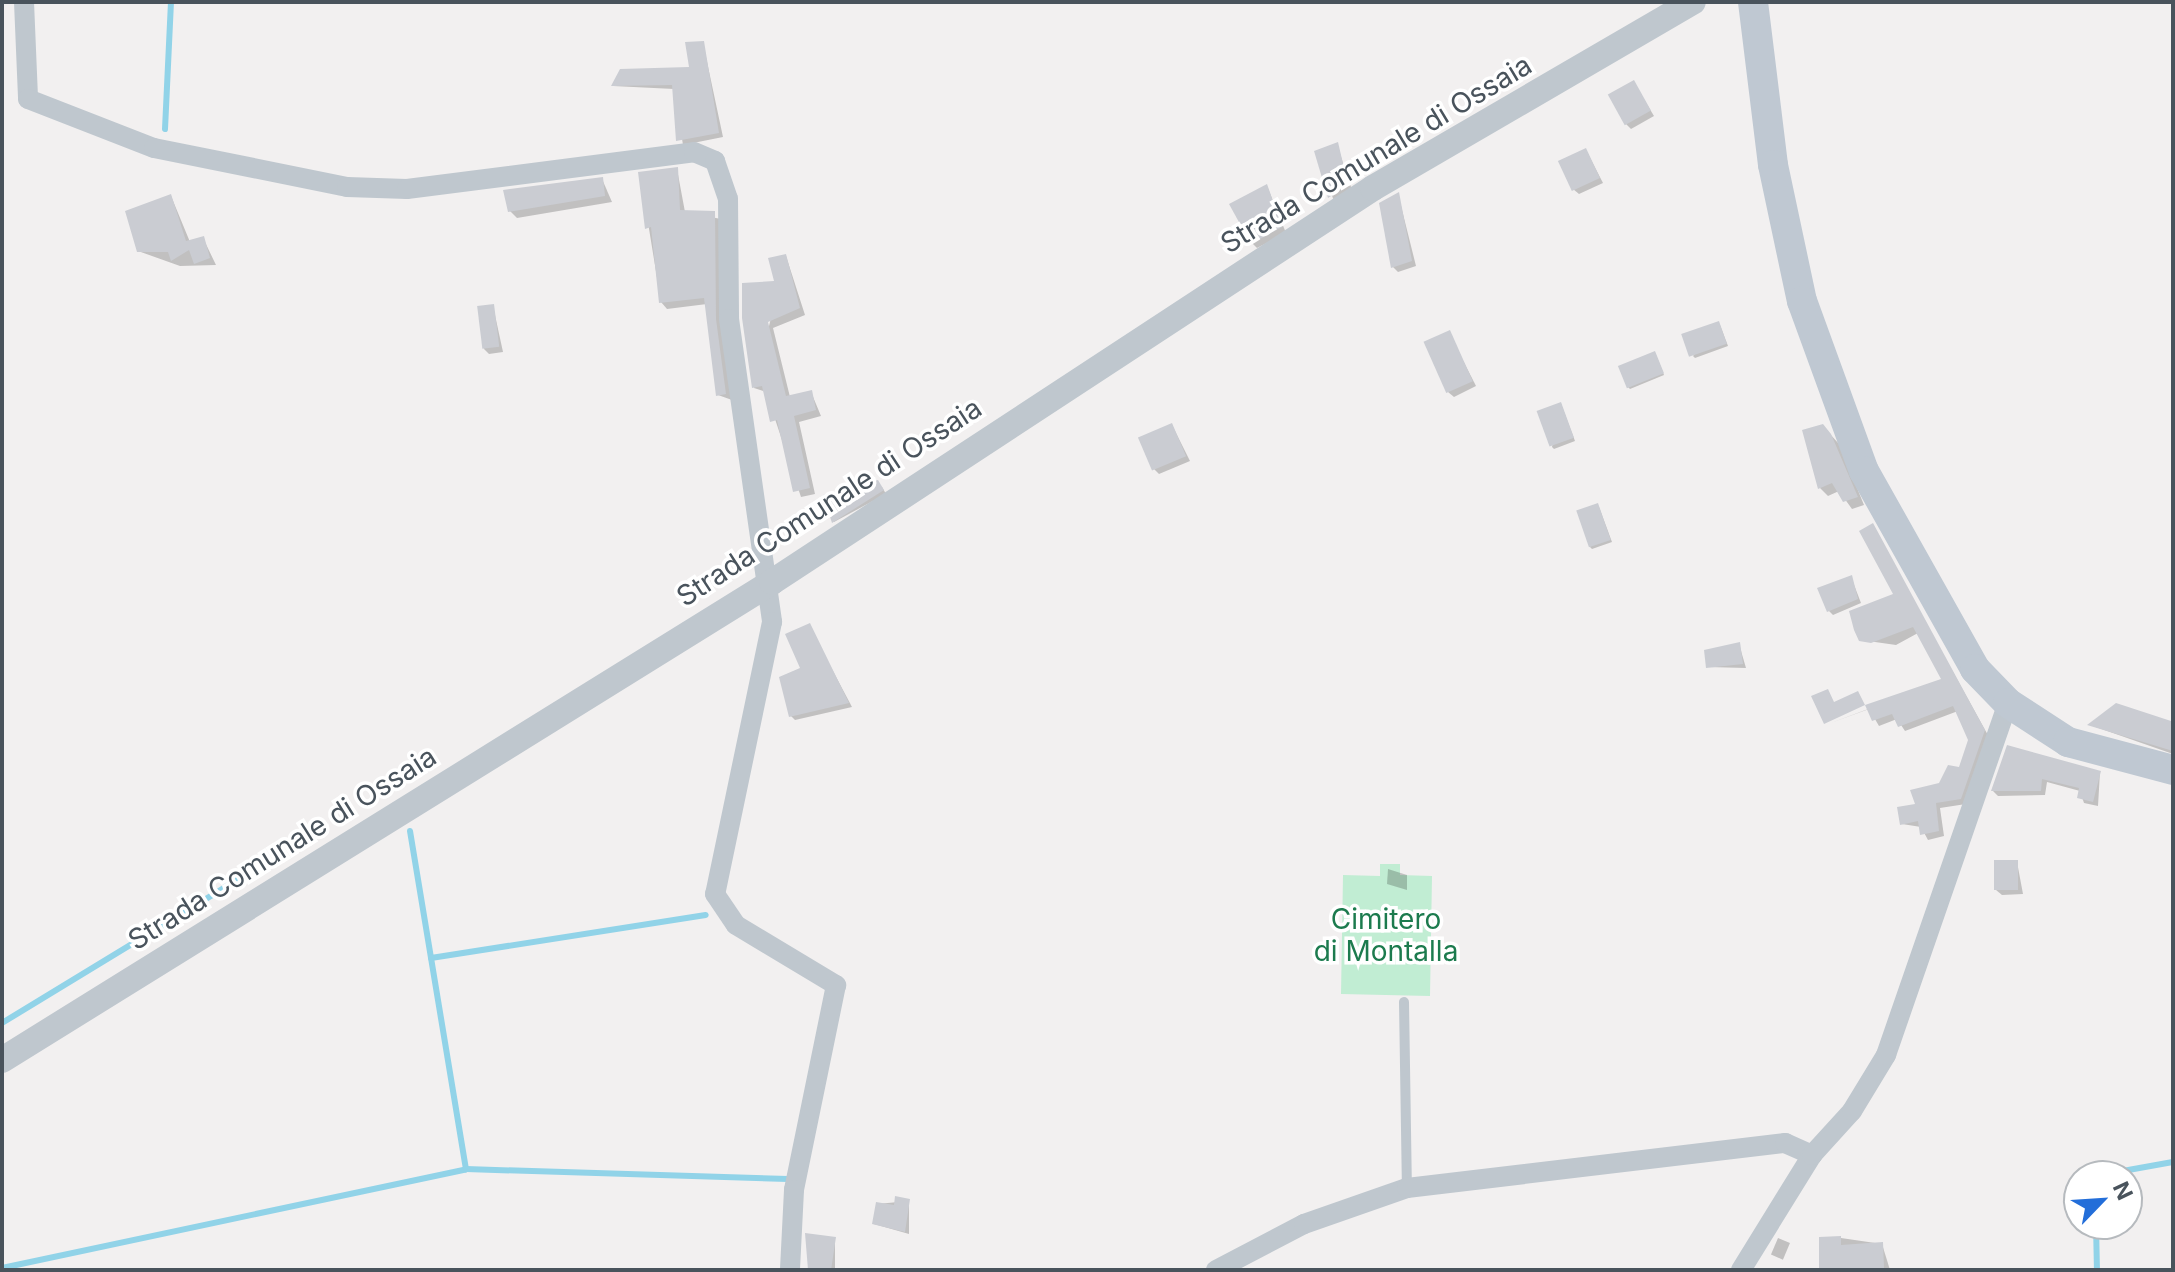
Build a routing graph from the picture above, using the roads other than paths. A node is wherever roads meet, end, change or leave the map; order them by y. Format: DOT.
graph roads {
  1 [pos="24,2"];
  2 [pos="1693,2"];
  3 [pos="1753,2"];
  4 [pos="772,582"];
  5 [pos="2008,703"];
  6 [pos="2173,770"];
  7 [pos="1404,1002"];
  8 [pos="2,1060"];
  9 [pos="1812,1155"];
  10 [pos="1407,1188"];
  11 [pos="790,1270"];
  12 [pos="1216,1270"];
  13 [pos="1741,1270"];
  1 -- 4 [label="street"];
  2 -- 4 [label="street, Strada Comunale di Ossaia"];
  3 -- 5 [label="main road"];
  4 -- 8 [label="street, Strada Comunale di Ossaia"];
  4 -- 11 [label="street"];
  5 -- 6 [label="main road"];
  5 -- 9 [label="street"];
  7 -- 10 [label="lane"];
  9 -- 10 [label="street"];
  9 -- 13 [label="street"];
  10 -- 12 [label="street"];
}
